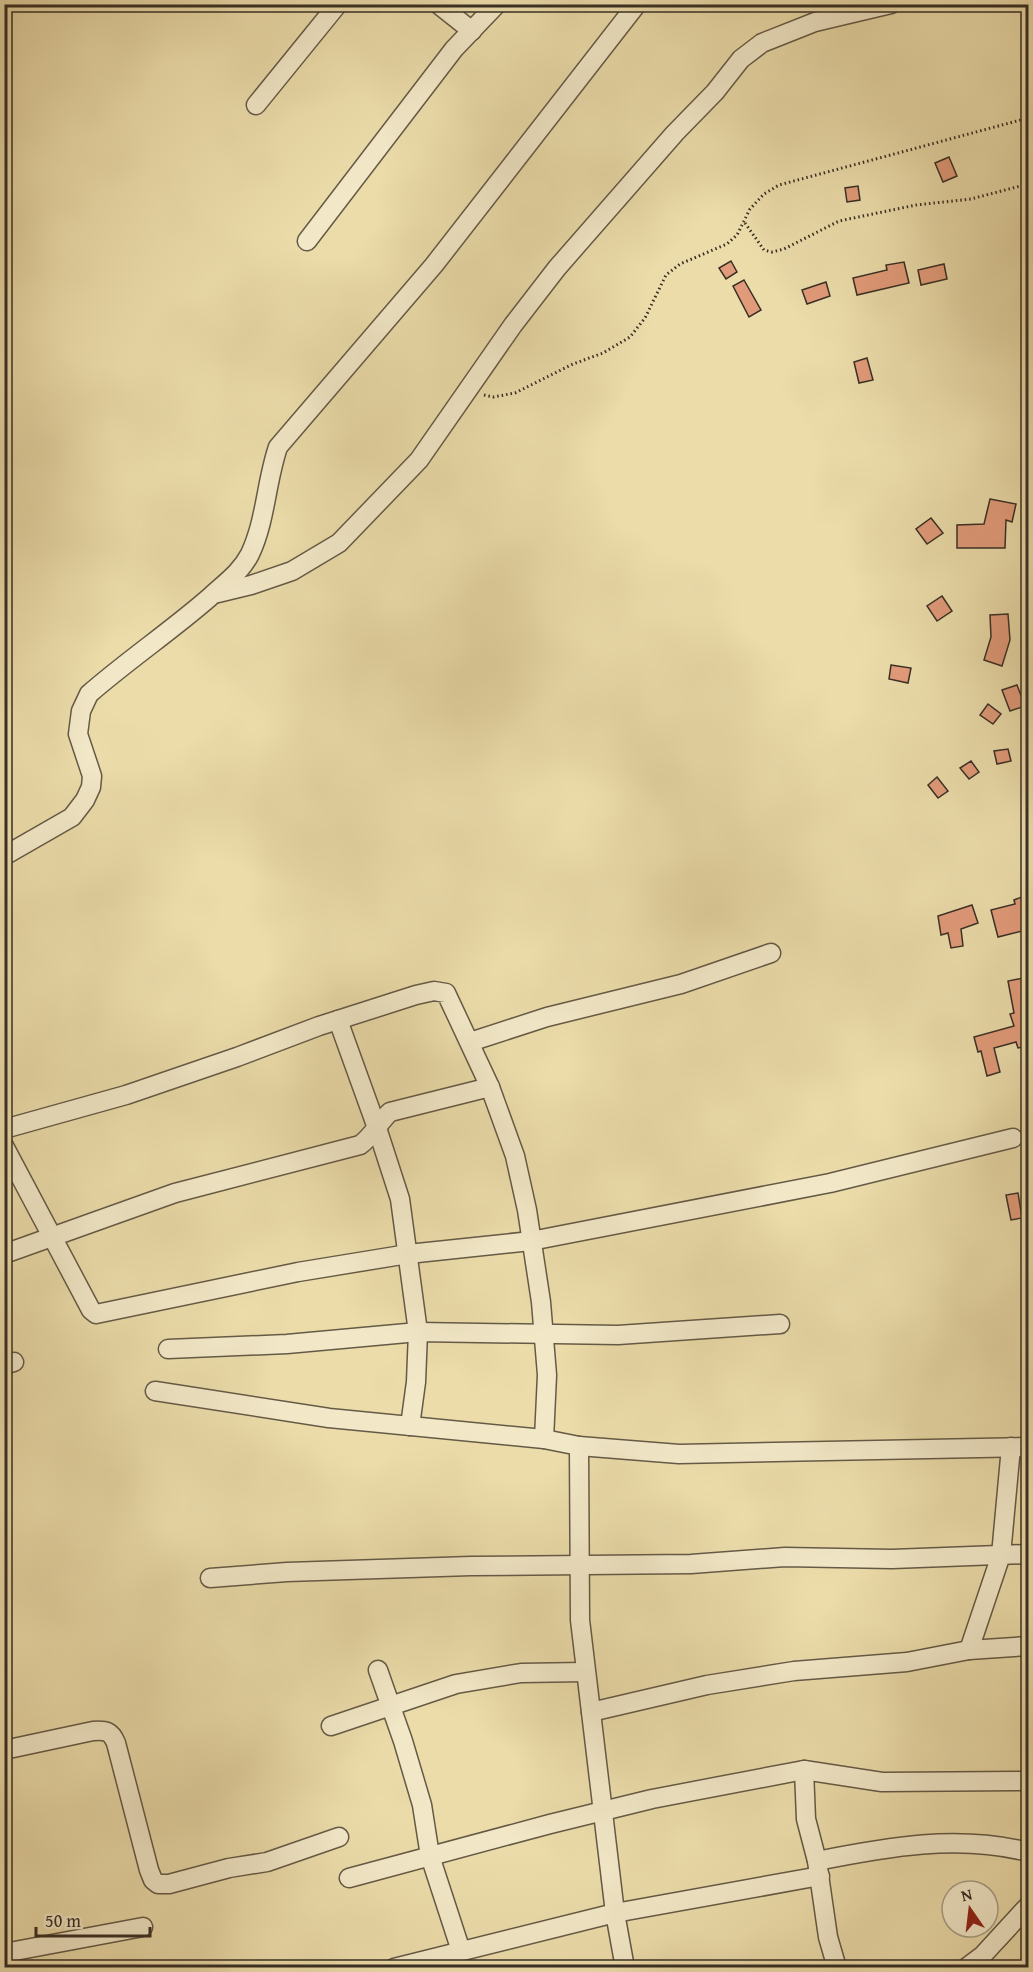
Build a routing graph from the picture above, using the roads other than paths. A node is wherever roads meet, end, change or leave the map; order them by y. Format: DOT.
graph roads {
  1 [pos="338,4"];
  2 [pos="438,4"];
  3 [pos="497,4"];
  4 [pos="637,4"];
  5 [pos="891,4"];
  6 [pos="471,31"];
  7 [pos="256,105"];
  8 [pos="307,241"];
  9 [pos="214,594"];
  10 [pos="4,856"];
  11 [pos="771,953"];
  12 [pos="338,1020"];
  13 [pos="470,1042"];
  14 [pos="490,1087"];
  15 [pos="377,1128"];
  16 [pos="4,1129"];
  17 [pos="1013,1138"];
  18 [pos="4,1146"];
  19 [pos="52,1238"];
  20 [pos="531,1241"];
  21 [pos="4,1254"];
  22 [pos="408,1254"];
  23 [pos="780,1324"];
  24 [pos="418,1332"];
  25 [pos="543,1335"];
  26 [pos="168,1349"];
  27 [pos="155,1391"];
  28 [pos="410,1426"];
  29 [pos="544,1439"];
  30 [pos="579,1446"];
  31 [pos="1020,1447"];
  32 [pos="1029,1554"];
  33 [pos="1001,1555"];
  34 [pos="579,1565"];
  35 [pos="210,1578"];
  36 [pos="1029,1646"];
  37 [pos="969,1650"];
  38 [pos="378,1670"];
  39 [pos="585,1672"];
  40 [pos="389,1705"];
  41 [pos="591,1712"];
  42 [pos="331,1726"];
  43 [pos="4,1750"];
  44 [pos="804,1770"];
  45 [pos="1029,1781"];
  46 [pos="603,1812"];
  47 [pos="339,1837"];
  48 [pos="1029,1852"];
  49 [pos="430,1856"];
  50 [pos="818,1868"];
  51 [pos="349,1878"];
  52 [pos="1029,1906"];
  53 [pos="615,1913"];
  54 [pos="143,1927"];
  55 [pos="461,1951"];
  56 [pos="4,1953"];
  57 [pos="394,1968"];
  58 [pos="625,1968"];
  59 [pos="837,1968"];
  60 [pos="966,1968"];
  1 -- 7 [label="street"];
  2 -- 6 [label="street"];
  3 -- 6 [label="street"];
  4 -- 9 [label="street"];
  5 -- 9 [label="street"];
  6 -- 8 [label="street"];
  9 -- 10 [label="street"];
  11 -- 13 [label="street"];
  12 -- 13 [label="street"];
  12 -- 15 [label="street"];
  12 -- 16 [label="street"];
  13 -- 14 [label="street"];
  14 -- 15 [label="street"];
  14 -- 20 [label="street"];
  15 -- 19 [label="street"];
  15 -- 22 [label="street"];
  17 -- 20 [label="street"];
  18 -- 19 [label="street"];
  19 -- 21 [label="street"];
  19 -- 22 [label="street"];
  20 -- 22 [label="street"];
  20 -- 25 [label="street"];
  22 -- 24 [label="street"];
  23 -- 25 [label="street"];
  24 -- 25 [label="street"];
  24 -- 26 [label="street"];
  24 -- 28 [label="street"];
  25 -- 29 [label="street"];
  27 -- 28 [label="street"];
  28 -- 29 [label="street"];
  29 -- 30 [label="street"];
  30 -- 31 [label="street"];
  30 -- 34 [label="street"];
  31 -- 33 [label="street"];
  32 -- 33 [label="street"];
  33 -- 34 [label="street"];
  33 -- 37 [label="street"];
  34 -- 35 [label="street"];
  34 -- 39 [label="street"];
  36 -- 37 [label="street"];
  37 -- 41 [label="street"];
  38 -- 40 [label="street"];
  39 -- 40 [label="street"];
  39 -- 41 [label="street"];
  40 -- 42 [label="street"];
  40 -- 49 [label="street"];
  41 -- 46 [label="street"];
  43 -- 47 [label="street"];
  44 -- 45 [label="street"];
  44 -- 46 [label="street"];
  44 -- 50 [label="street"];
  46 -- 49 [label="street"];
  46 -- 53 [label="street"];
  48 -- 50 [label="street"];
  49 -- 51 [label="street"];
  49 -- 55 [label="street"];
  50 -- 53 [label="street"];
  50 -- 59 [label="street"];
  52 -- 60 [label="street"];
  53 -- 55 [label="street"];
  53 -- 58 [label="street"];
  54 -- 56 [label="street"];
  55 -- 57 [label="street"];
}
